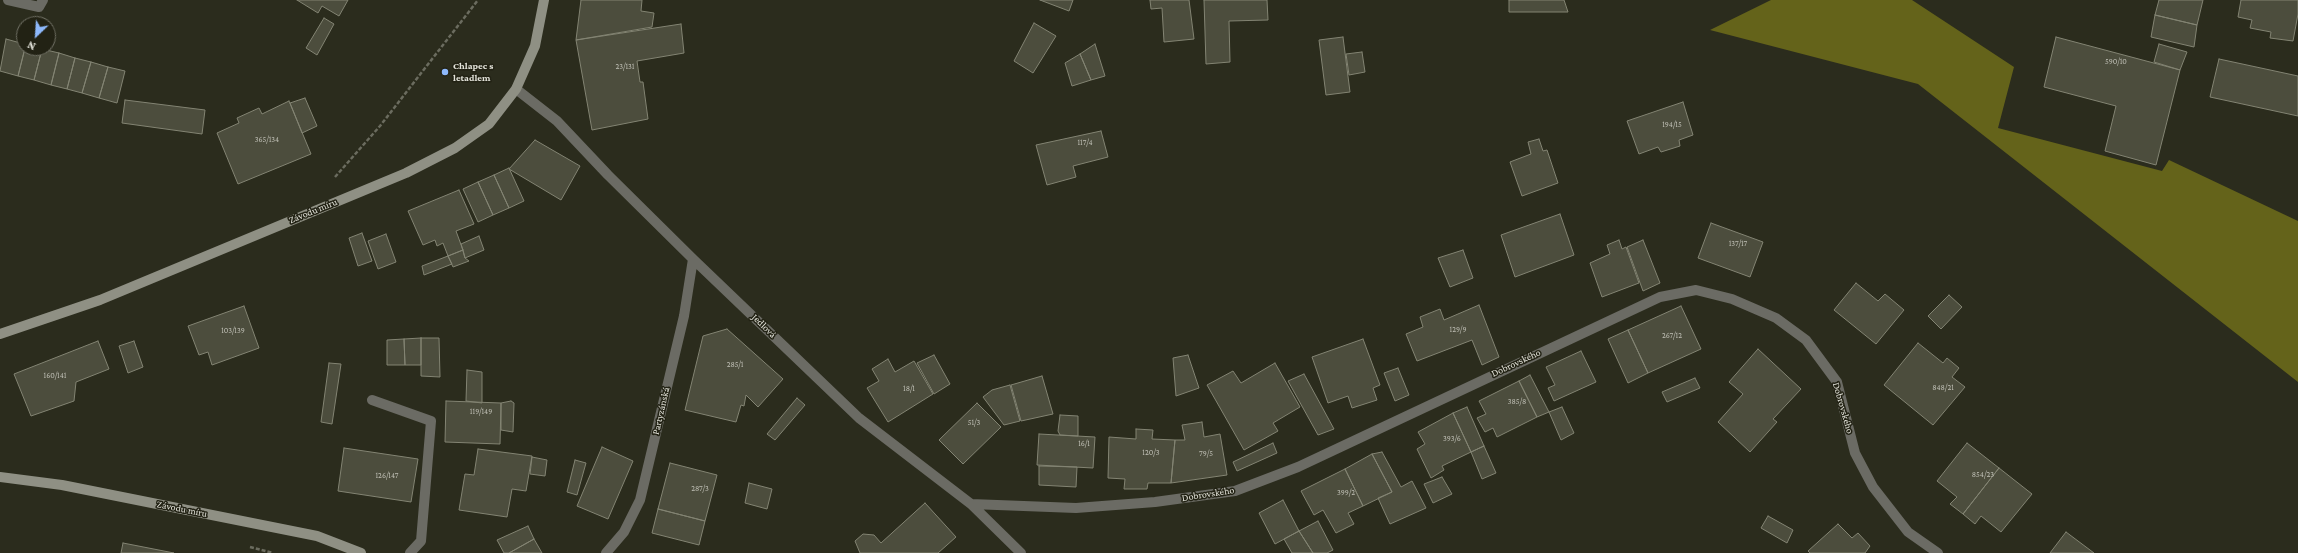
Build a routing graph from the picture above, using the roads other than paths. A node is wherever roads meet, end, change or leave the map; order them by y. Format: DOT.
graph roads {
  1 [pos="8,0"];
  2 [pos="43,0"];
  3 [pos="544,0"];
  4 [pos="516,89"];
  5 [pos="693,259"];
  6 [pos="0,334"];
  7 [pos="372,400"];
  8 [pos="0,477"];
  9 [pos="971,504"];
  10 [pos="361,553"];
  11 [pos="410,553"];
  12 [pos="606,553"];
  13 [pos="1021,553"];
  14 [pos="1938,553"];
  1 -- 2 [label="street"];
  3 -- 4 [label="main road, Závodu míru"];
  4 -- 5 [label="street, Jedlová"];
  4 -- 6 [label="main road, Závodu míru"];
  5 -- 9 [label="street, Jedlová"];
  5 -- 12 [label="street, Partyzánská"];
  7 -- 11 [label="street"];
  8 -- 10 [label="main road, Závodu míru"];
  9 -- 13 [label="street, Jedlová"];
  9 -- 14 [label="street, Dobrovského"];
}
